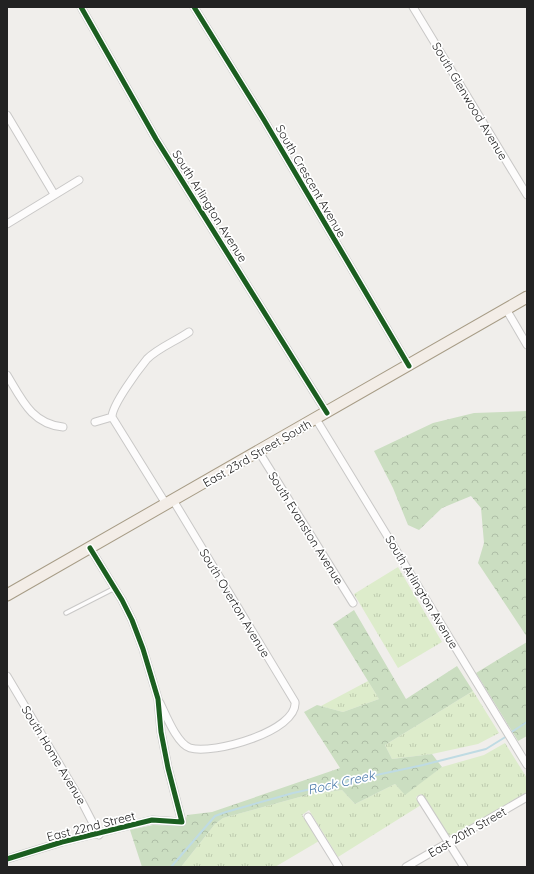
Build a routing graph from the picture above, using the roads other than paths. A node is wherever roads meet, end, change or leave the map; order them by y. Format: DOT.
graph roads {
  1 [pos="81,7"];
  2 [pos="194,7"];
  3 [pos="413,7"];
  4 [pos="7,115"];
  5 [pos="79,180"];
  6 [pos="54,194"];
  7 [pos="527,195"];
  8 [pos="7,224"];
  9 [pos="527,297"];
  10 [pos="506,309"];
  11 [pos="189,332"];
  12 [pos="527,345"];
  13 [pos="409,366"];
  14 [pos="7,375"];
  15 [pos="327,413"];
  16 [pos="112,418"];
  17 [pos="316,419"];
  18 [pos="95,422"];
  19 [pos="63,427"];
  20 [pos="259,452"];
  21 [pos="170,502"];
  22 [pos="90,548"];
  23 [pos="115,588"];
  24 [pos="7,595"];
  25 [pos="353,603"];
  26 [pos="66,613"];
  27 [pos="7,676"];
  28 [pos="158,699"];
  29 [pos="527,765"];
  30 [pos="527,797"];
  31 [pos="421,799"];
  32 [pos="308,817"];
  33 [pos="99,835"];
  34 [pos="449,842"];
  35 [pos="7,860"];
  36 [pos="339,867"];
  37 [pos="406,867"];
  38 [pos="464,867"];
  1 -- 15 [label="street, South Arlington Avenue"];
  2 -- 13 [label="street, South Crescent Avenue"];
  3 -- 7 [label="street, South Glenwood Avenue"];
  4 -- 6 [label="street"];
  5 -- 6 [label="street"];
  6 -- 8 [label="street"];
  9 -- 10 [label="main road, East 23rd Street South"];
  10 -- 12 [label="street"];
  10 -- 13 [label="main road, East 23rd Street South"];
  11 -- 16 [label="street"];
  13 -- 15 [label="main road, East 23rd Street South"];
  14 -- 19 [label="street"];
  15 -- 17 [label="main road, East 23rd Street South"];
  16 -- 18 [label="street"];
  16 -- 21 [label="street, South Overton Avenue"];
  17 -- 20 [label="main road, East 23rd Street South"];
  17 -- 29 [label="street, South Arlington Avenue"];
  20 -- 21 [label="main road, East 23rd Street South"];
  20 -- 25 [label="street, South Evanston Avenue"];
  21 -- 22 [label="main road, East 23rd Street South"];
  21 -- 28 [label="street, South Overton Avenue"];
  22 -- 23 [label="street"];
  22 -- 24 [label="main road, East 23rd Street South"];
  23 -- 26 [label="lane"];
  23 -- 28 [label="street"];
  27 -- 33 [label="street, South Home Avenue"];
  28 -- 33 [label="street, East 22nd Street"];
  30 -- 34 [label="street, East 20th Street"];
  31 -- 34 [label="street"];
  32 -- 36 [label="street"];
  33 -- 35 [label="street, East 22nd Street"];
  34 -- 37 [label="street, East 20th Street"];
  34 -- 38 [label="street"];
}
